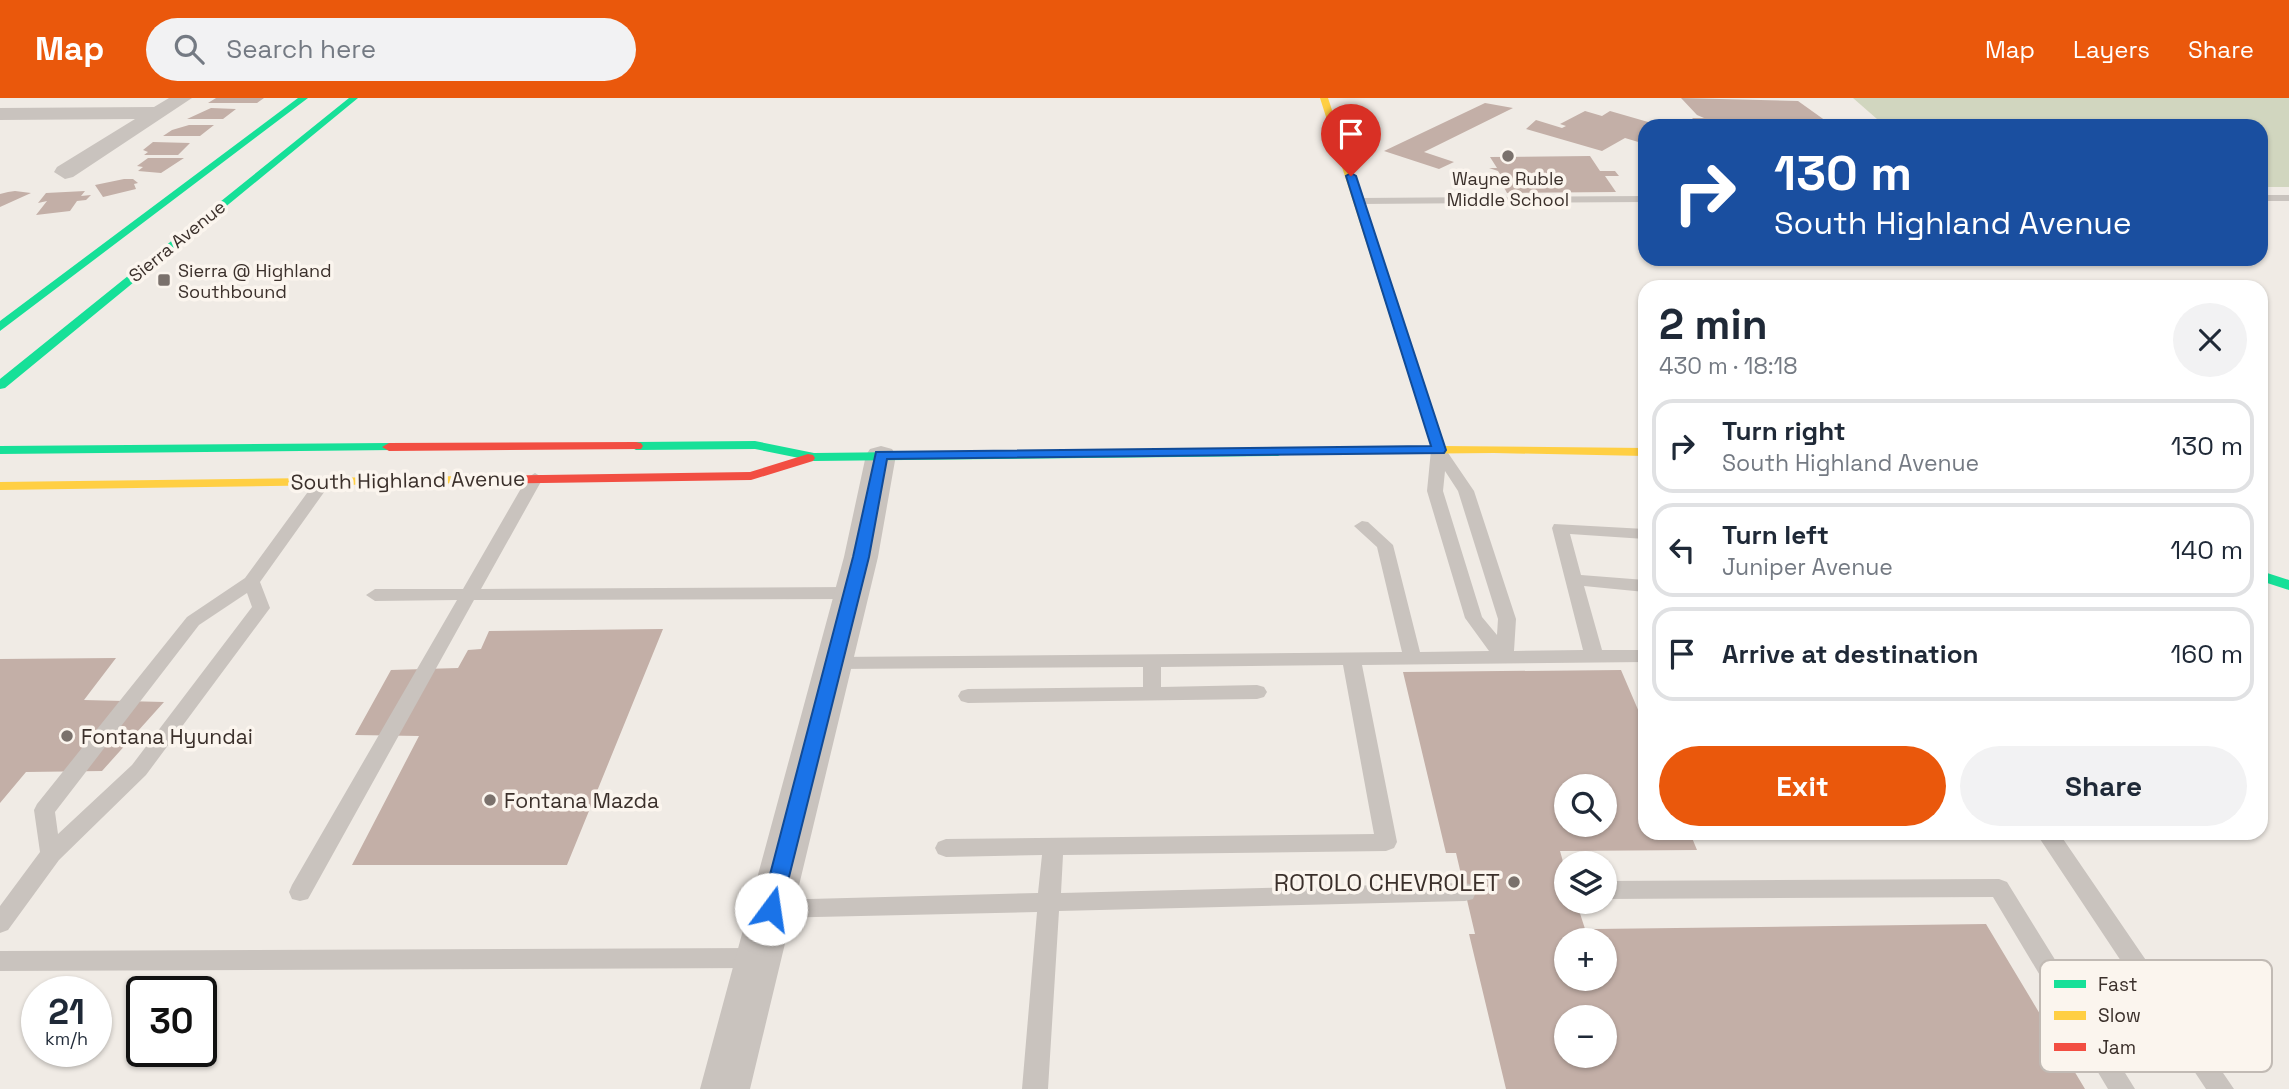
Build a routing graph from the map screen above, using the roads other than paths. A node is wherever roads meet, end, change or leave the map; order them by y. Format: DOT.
graph roads {
  1 [pos="182,98"];
  2 [pos="304,98"];
  3 [pos="354,98"];
  4 [pos="1324,98"];
  5 [pos="159,113"];
  6 [pos="0,114"];
  7 [pos="65,172"];
  8 [pos="2268,198"];
  9 [pos="2289,198"];
  10 [pos="1638,199"];
  11 [pos="1360,201"];
  12 [pos="0,327"];
  13 [pos="0,385"];
  14 [pos="0,450"];
  15 [pos="1439,450"];
  16 [pos="1638,452"];
  17 [pos="881,455"];
  18 [pos="814,457"];
  19 [pos="536,478"];
  20 [pos="324,481"];
  21 [pos="0,486"];
  22 [pos="1362,526"];
  23 [pos="1638,534"];
  24 [pos="2268,578"];
  25 [pos="1575,580"];
  26 [pos="251,582"];
  27 [pos="1638,585"];
  28 [pos="2289,585"];
  29 [pos="852,593"];
  30 [pos="467,594"];
  31 [pos="375,595"];
  32 [pos="1594,655"];
  33 [pos="1638,656"];
  34 [pos="1412,657"];
  35 [pos="1503,657"];
  36 [pos="1351,658"];
  37 [pos="1152,660"];
  38 [pos="834,663"];
  39 [pos="1257,692"];
  40 [pos="1152,693"];
  41 [pos="968,696"];
  42 [pos="2052,840"];
  43 [pos="1054,847"];
  44 [pos="946,848"];
  45 [pos="51,854"];
  46 [pos="1617,890"];
  47 [pos="300,892"];
  48 [pos="1465,892"];
  49 [pos="1047,902"];
  50 [pos="771,909"];
  51 [pos="0,923"];
  52 [pos="758,958"];
  53 [pos="2043,960"];
  54 [pos="2133,960"];
  55 [pos="0,961"];
  56 [pos="2112,1072"];
  57 [pos="2209,1072"];
  58 [pos="725,1089"];
  59 [pos="1035,1089"];
  60 [pos="2122,1089"];
  61 [pos="2221,1089"];
  1 -- 5 [label="street"];
  2 -- 12 [label="street, Sierra Avenue"];
  3 -- 13 [label="street, Sierra Avenue"];
  4 -- 11 [label="street"];
  5 -- 6 [label="street"];
  5 -- 7 [label="street"];
  8 -- 9 [label="lane"];
  10 -- 11 [label="lane"];
  11 -- 15 [label="street"];
  14 -- 18 [label="street, South Highland Avenue"];
  15 -- 16 [label="street, South Highland Avenue"];
  15 -- 17 [label="street, South Highland Avenue"];
  15 -- 35 [label="lane"];
  15 -- 35 [label="lane"];
  17 -- 18 [label="street, South Highland Avenue"];
  17 -- 29 [label="street"];
  18 -- 19 [label="street, South Highland Avenue"];
  19 -- 20 [label="street, South Highland Avenue"];
  19 -- 30 [label="lane"];
  20 -- 21 [label="street, South Highland Avenue"];
  20 -- 26 [label="lane"];
  22 -- 34 [label="lane"];
  23 -- 25 [label="lane"];
  24 -- 28 [label="street"];
  25 -- 27 [label="lane"];
  25 -- 32 [label="lane"];
  26 -- 45 [label="lane"];
  26 -- 45 [label="lane"];
  29 -- 30 [label="lane"];
  29 -- 38 [label="street"];
  30 -- 31 [label="lane"];
  30 -- 47 [label="lane"];
  32 -- 33 [label="lane"];
  32 -- 35 [label="lane"];
  34 -- 35 [label="lane"];
  34 -- 36 [label="lane"];
  36 -- 37 [label="lane"];
  36 -- 43 [label="lane"];
  37 -- 38 [label="lane"];
  37 -- 40 [label="lane"];
  38 -- 50 [label="street"];
  39 -- 40 [label="lane"];
  40 -- 41 [label="lane"];
  42 -- 54 [label="lane"];
  43 -- 44 [label="lane"];
  43 -- 49 [label="lane"];
  45 -- 51 [label="lane"];
  46 -- 53 [label="lane"];
  48 -- 49 [label="lane"];
  49 -- 50 [label="lane"];
  49 -- 59 [label="lane"];
  50 -- 52 [label="street"];
  52 -- 55 [label="lane"];
  52 -- 58 [label="street"];
  56 -- 60 [label="lane"];
  57 -- 61 [label="lane"];
}
